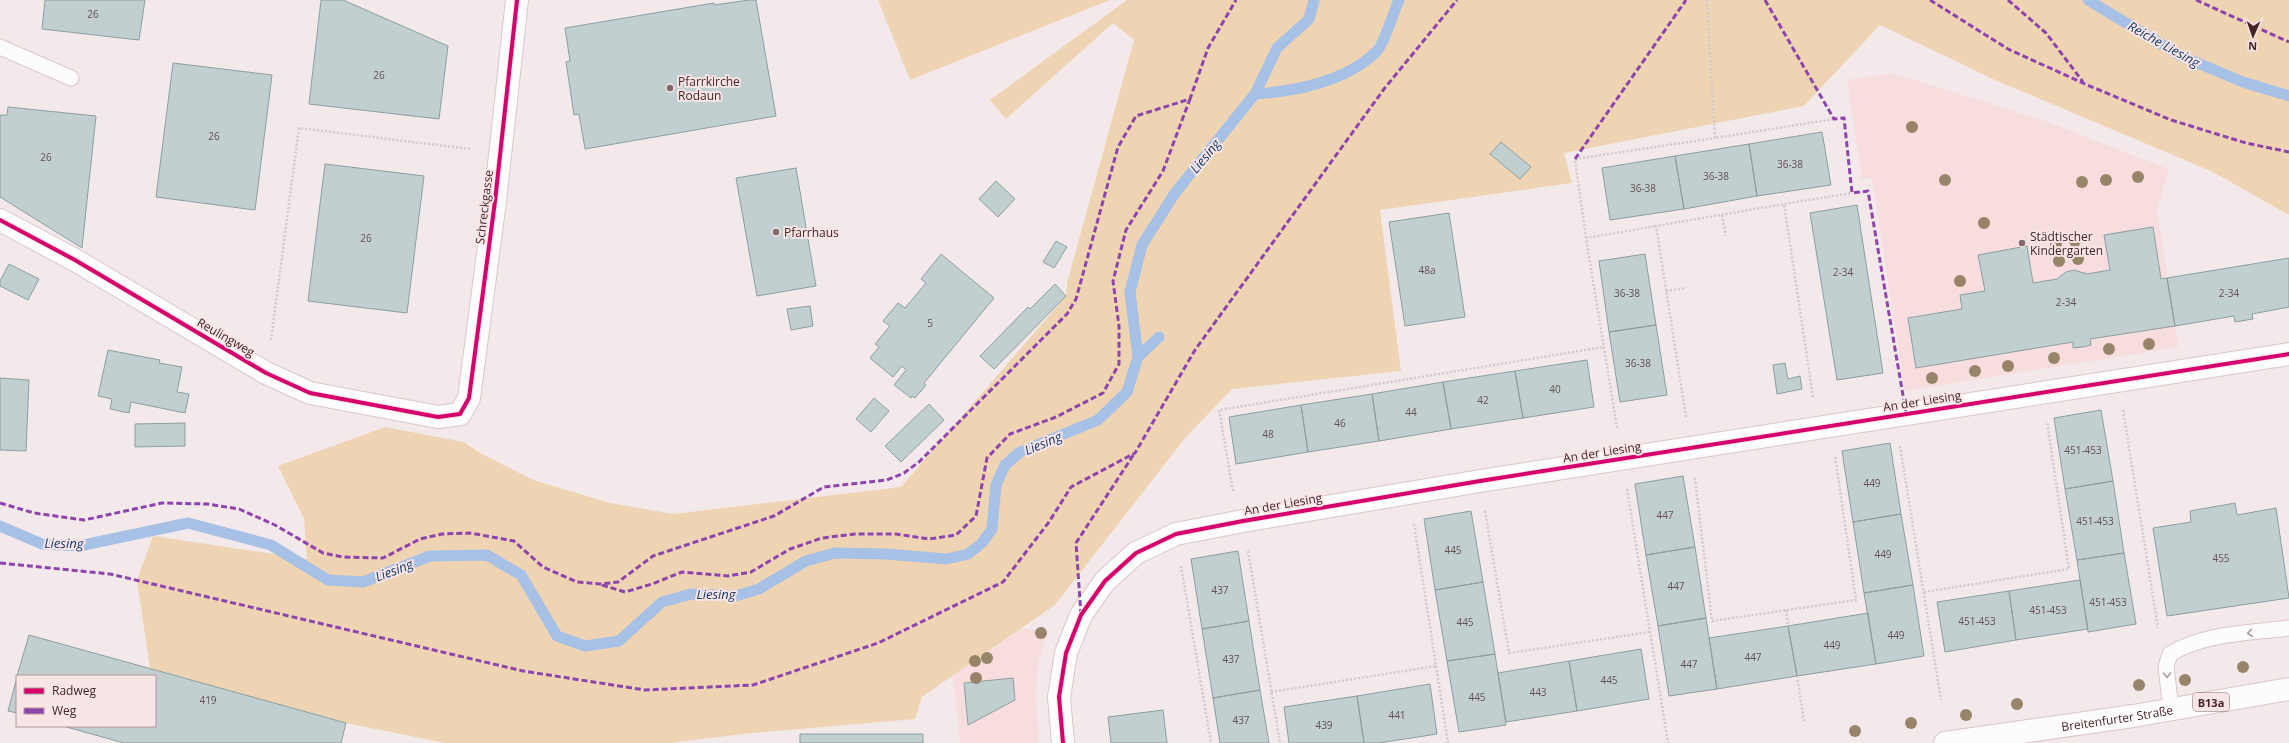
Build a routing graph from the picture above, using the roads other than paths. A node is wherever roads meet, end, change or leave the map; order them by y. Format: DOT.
graph roads {
  1 [pos="517,0"];
  2 [pos="0,47"];
  3 [pos="71,78"];
  4 [pos="0,220"];
  5 [pos="2289,354"];
  6 [pos="460,414"];
  7 [pos="2289,628"];
  8 [pos="2289,689"];
  9 [pos="2171,709"];
  10 [pos="1063,743"];
  11 [pos="1945,743"];
  1 -- 6 [label="street, Schreckgasse"];
  2 -- 3 [label="lane"];
  4 -- 6 [label="street, Reulingweg"];
  5 -- 10 [label="street, An der Liesing"];
  7 -- 9 [label="lane, one-way"];
  8 -- 9 [label="street, Breitenfurter Straße / B13a"];
  9 -- 11 [label="street, Breitenfurter Straße / B13a"];
}
